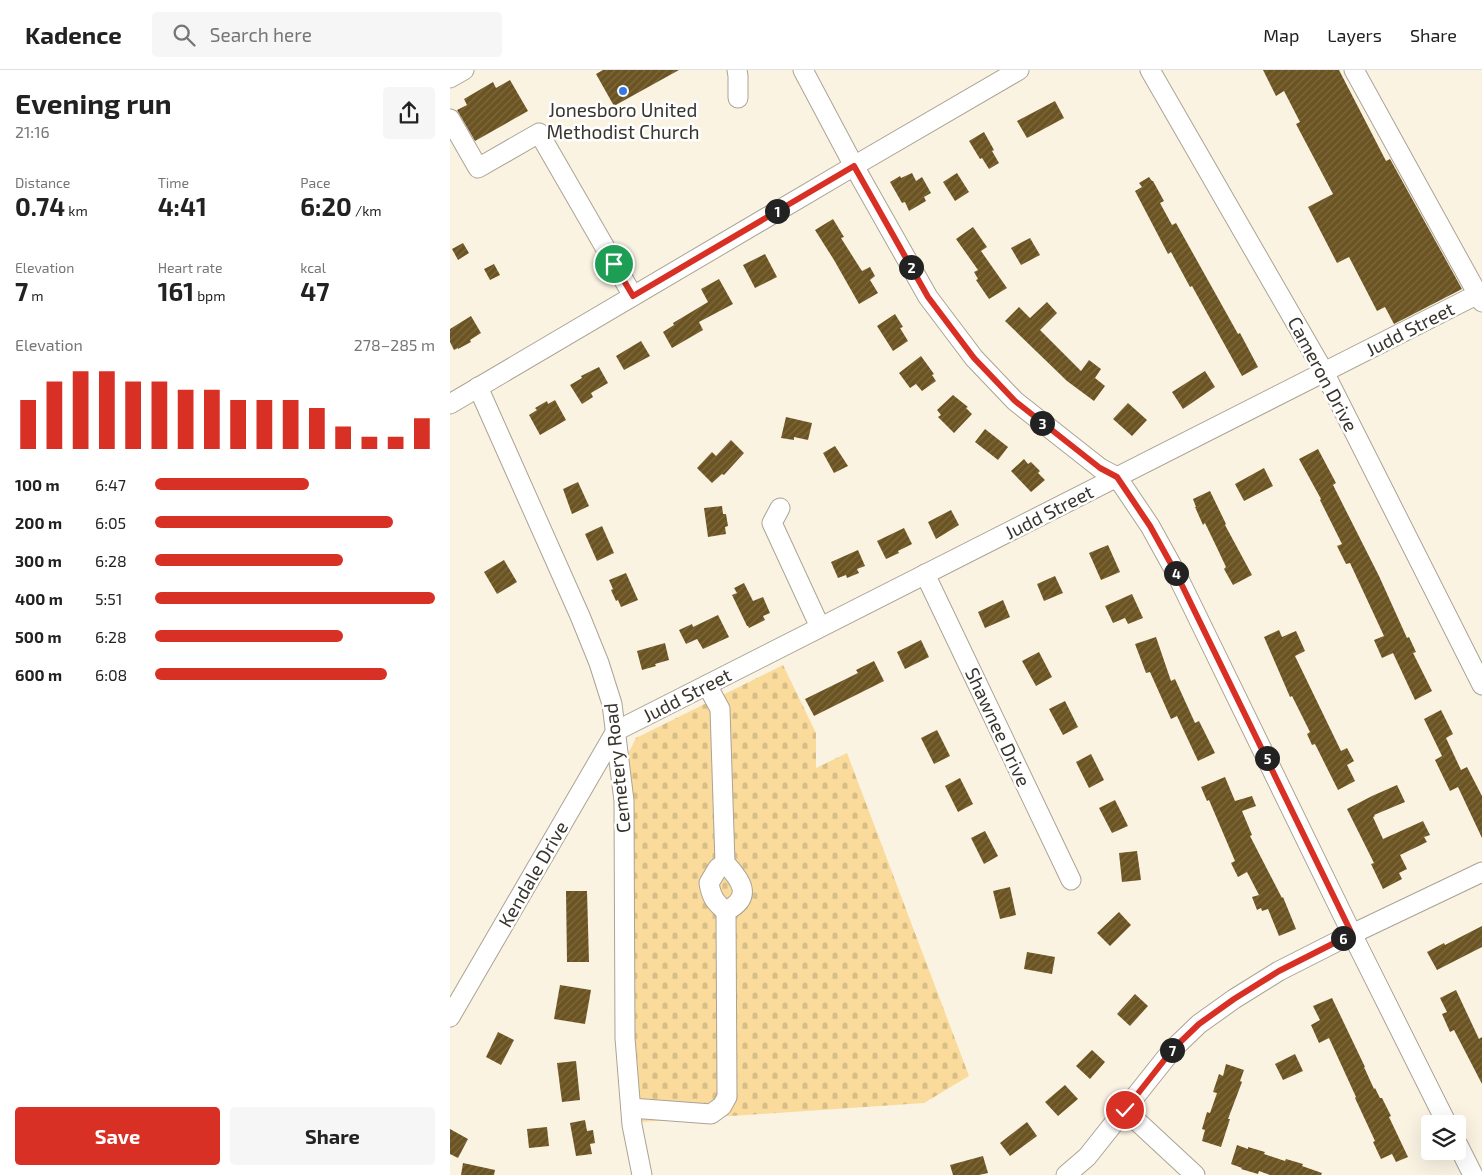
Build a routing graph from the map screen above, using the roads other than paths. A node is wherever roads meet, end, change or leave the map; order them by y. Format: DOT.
graph roads {
  1 [pos="464,70"];
  2 [pos="737,70"];
  3 [pos="803,70"];
  4 [pos="1019,70"];
  5 [pos="1150,70"];
  6 [pos="1354,70"];
  7 [pos="450,78"];
  8 [pos="738,98"];
  9 [pos="450,119"];
  10 [pos="854,166"];
  11 [pos="633,296"];
  12 [pos="1481,296"];
  13 [pos="1324,372"];
  14 [pos="478,387"];
  15 [pos="450,404"];
  16 [pos="1117,477"];
  17 [pos="780,508"];
  18 [pos="925,574"];
  19 [pos="820,627"];
  20 [pos="707,685"];
  21 [pos="1482,685"];
  22 [pos="616,731"];
  23 [pos="725,864"];
  24 [pos="1482,872"];
  25 [pos="1071,880"];
  26 [pos="726,911"];
  27 [pos="1352,934"];
  28 [pos="450,1017"];
  29 [pos="631,1108"];
  30 [pos="1125,1110"];
  31 [pos="1442,1115"];
  32 [pos="1465,1160"];
  33 [pos="642,1175"];
  34 [pos="1066,1175"];
  35 [pos="1196,1175"];
  36 [pos="1472,1175"];
  1 -- 7 [label="street"];
  2 -- 8 [label="street"];
  3 -- 10 [label="street"];
  4 -- 10 [label="street"];
  5 -- 13 [label="street, Cameron Drive"];
  6 -- 12 [label="street"];
  9 -- 11 [label="street"];
  10 -- 11 [label="street"];
  10 -- 16 [label="street"];
  11 -- 14 [label="street"];
  12 -- 13 [label="street, Judd Street"];
  13 -- 16 [label="street, Judd Street"];
  13 -- 21 [label="street, Cameron Drive"];
  14 -- 15 [label="street"];
  14 -- 22 [label="street, Cemetery Road"];
  16 -- 18 [label="street, Judd Street"];
  16 -- 27 [label="street"];
  17 -- 19 [label="street"];
  18 -- 19 [label="street, Judd Street"];
  18 -- 25 [label="street, Shawnee Drive"];
  19 -- 20 [label="street, Judd Street"];
  20 -- 22 [label="street, Judd Street"];
  20 -- 23 [label="street"];
  22 -- 28 [label="street, Kendale Drive"];
  22 -- 29 [label="street, Cemetery Road"];
  23 -- 26 [label="street"];
  23 -- 26 [label="street"];
  24 -- 27 [label="street"];
  26 -- 29 [label="street"];
  27 -- 30 [label="street"];
  27 -- 31 [label="street"];
  29 -- 33 [label="street, Cemetery Road"];
  30 -- 34 [label="street"];
  30 -- 35 [label="street"];
  32 -- 36 [label="street"];
}
